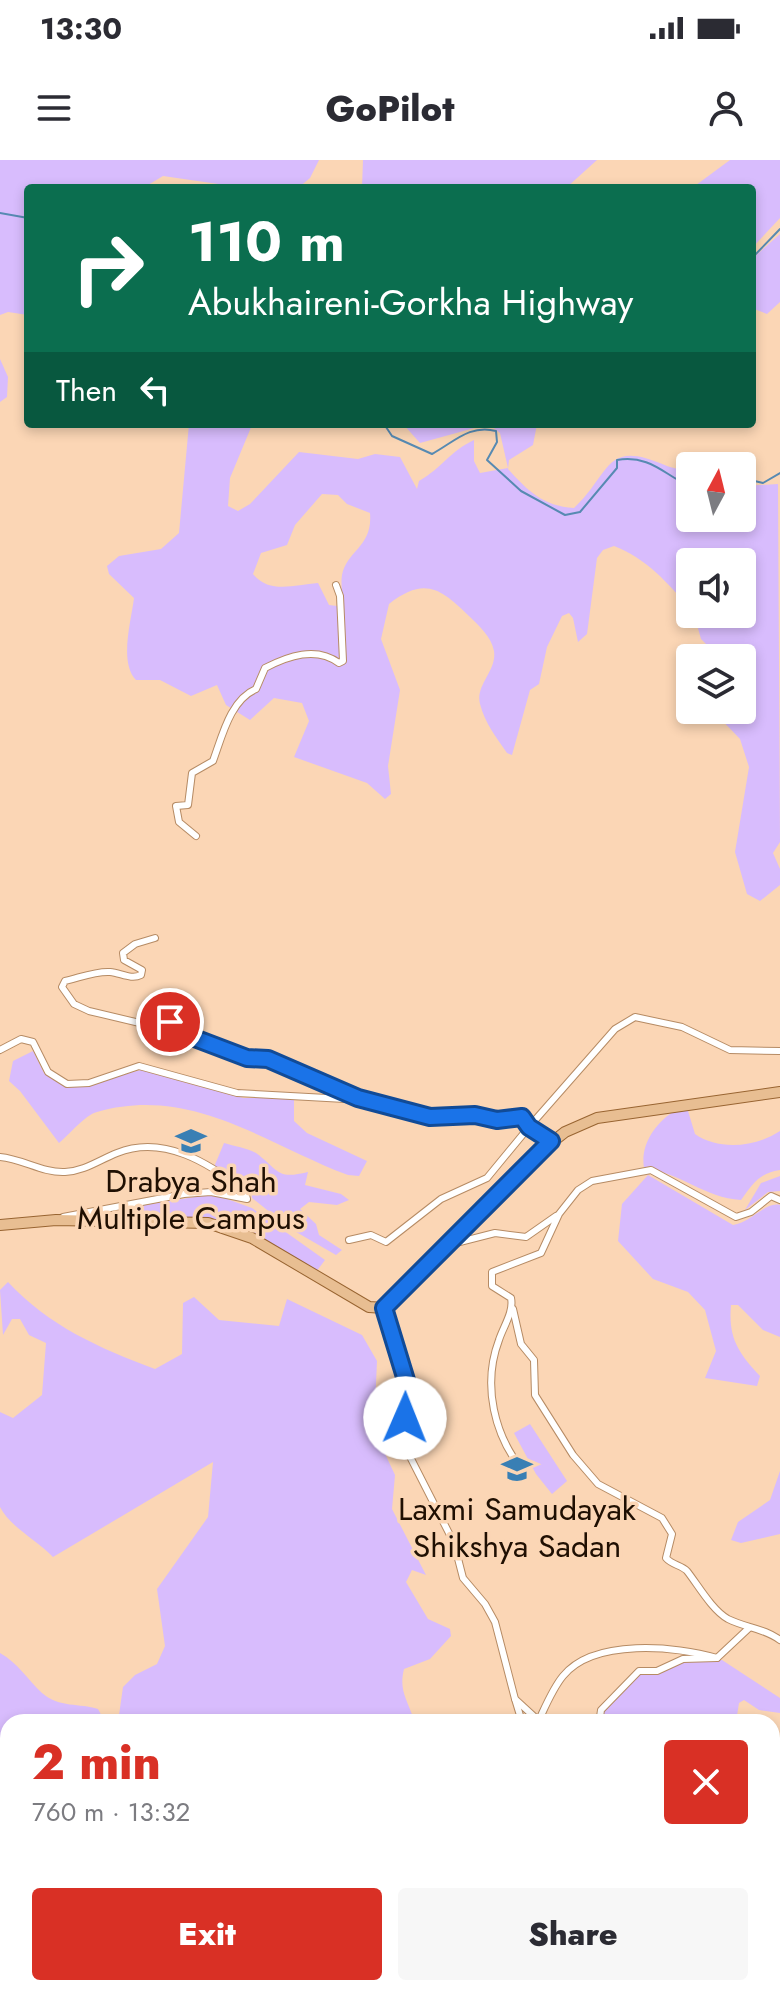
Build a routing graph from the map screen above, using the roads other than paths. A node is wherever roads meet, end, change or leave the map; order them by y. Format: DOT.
graph roads {
  1 [pos="336,585"];
  2 [pos="196,836"];
  3 [pos="155,938"];
  4 [pos="0,1050"];
  5 [pos="780,1051"];
  6 [pos="780,1092"];
  7 [pos="367,1100"];
  8 [pos="529,1127"];
  9 [pos="551,1141"];
  10 [pos="0,1157"];
  11 [pos="780,1200"];
  12 [pos="559,1214"];
  13 [pos="56,1220"];
  14 [pos="0,1225"];
  15 [pos="349,1240"];
  16 [pos="448,1245"];
  17 [pos="513,1306"];
  18 [pos="384,1308"];
  19 [pos="524,1472"];
  20 [pos="749,1628"];
  21 [pos="780,1640"];
  22 [pos="717,1658"];
  23 [pos="515,1699"];
  24 [pos="520,1714"];
  25 [pos="532,1714"];
  26 [pos="544,1714"];
  27 [pos="600,1714"];
  1 -- 2 [label="street"];
  3 -- 7 [label="street"];
  4 -- 7 [label="street"];
  5 -- 8 [label="street"];
  6 -- 9 [label="main road"];
  7 -- 8 [label="street"];
  8 -- 9 [label="street"];
  8 -- 15 [label="street"];
  9 -- 16 [label="main road"];
  10 -- 13 [label="street"];
  11 -- 12 [label="street"];
  12 -- 16 [label="street"];
  12 -- 17 [label="street"];
  13 -- 14 [label="main road"];
  13 -- 18 [label="main road"];
  16 -- 18 [label="main road"];
  17 -- 19 [label="street"];
  17 -- 20 [label="street"];
  18 -- 23 [label="street"];
  20 -- 21 [label="street"];
  20 -- 22 [label="street"];
  22 -- 26 [label="street"];
  22 -- 27 [label="street"];
  23 -- 24 [label="street"];
  23 -- 25 [label="street"];
}
